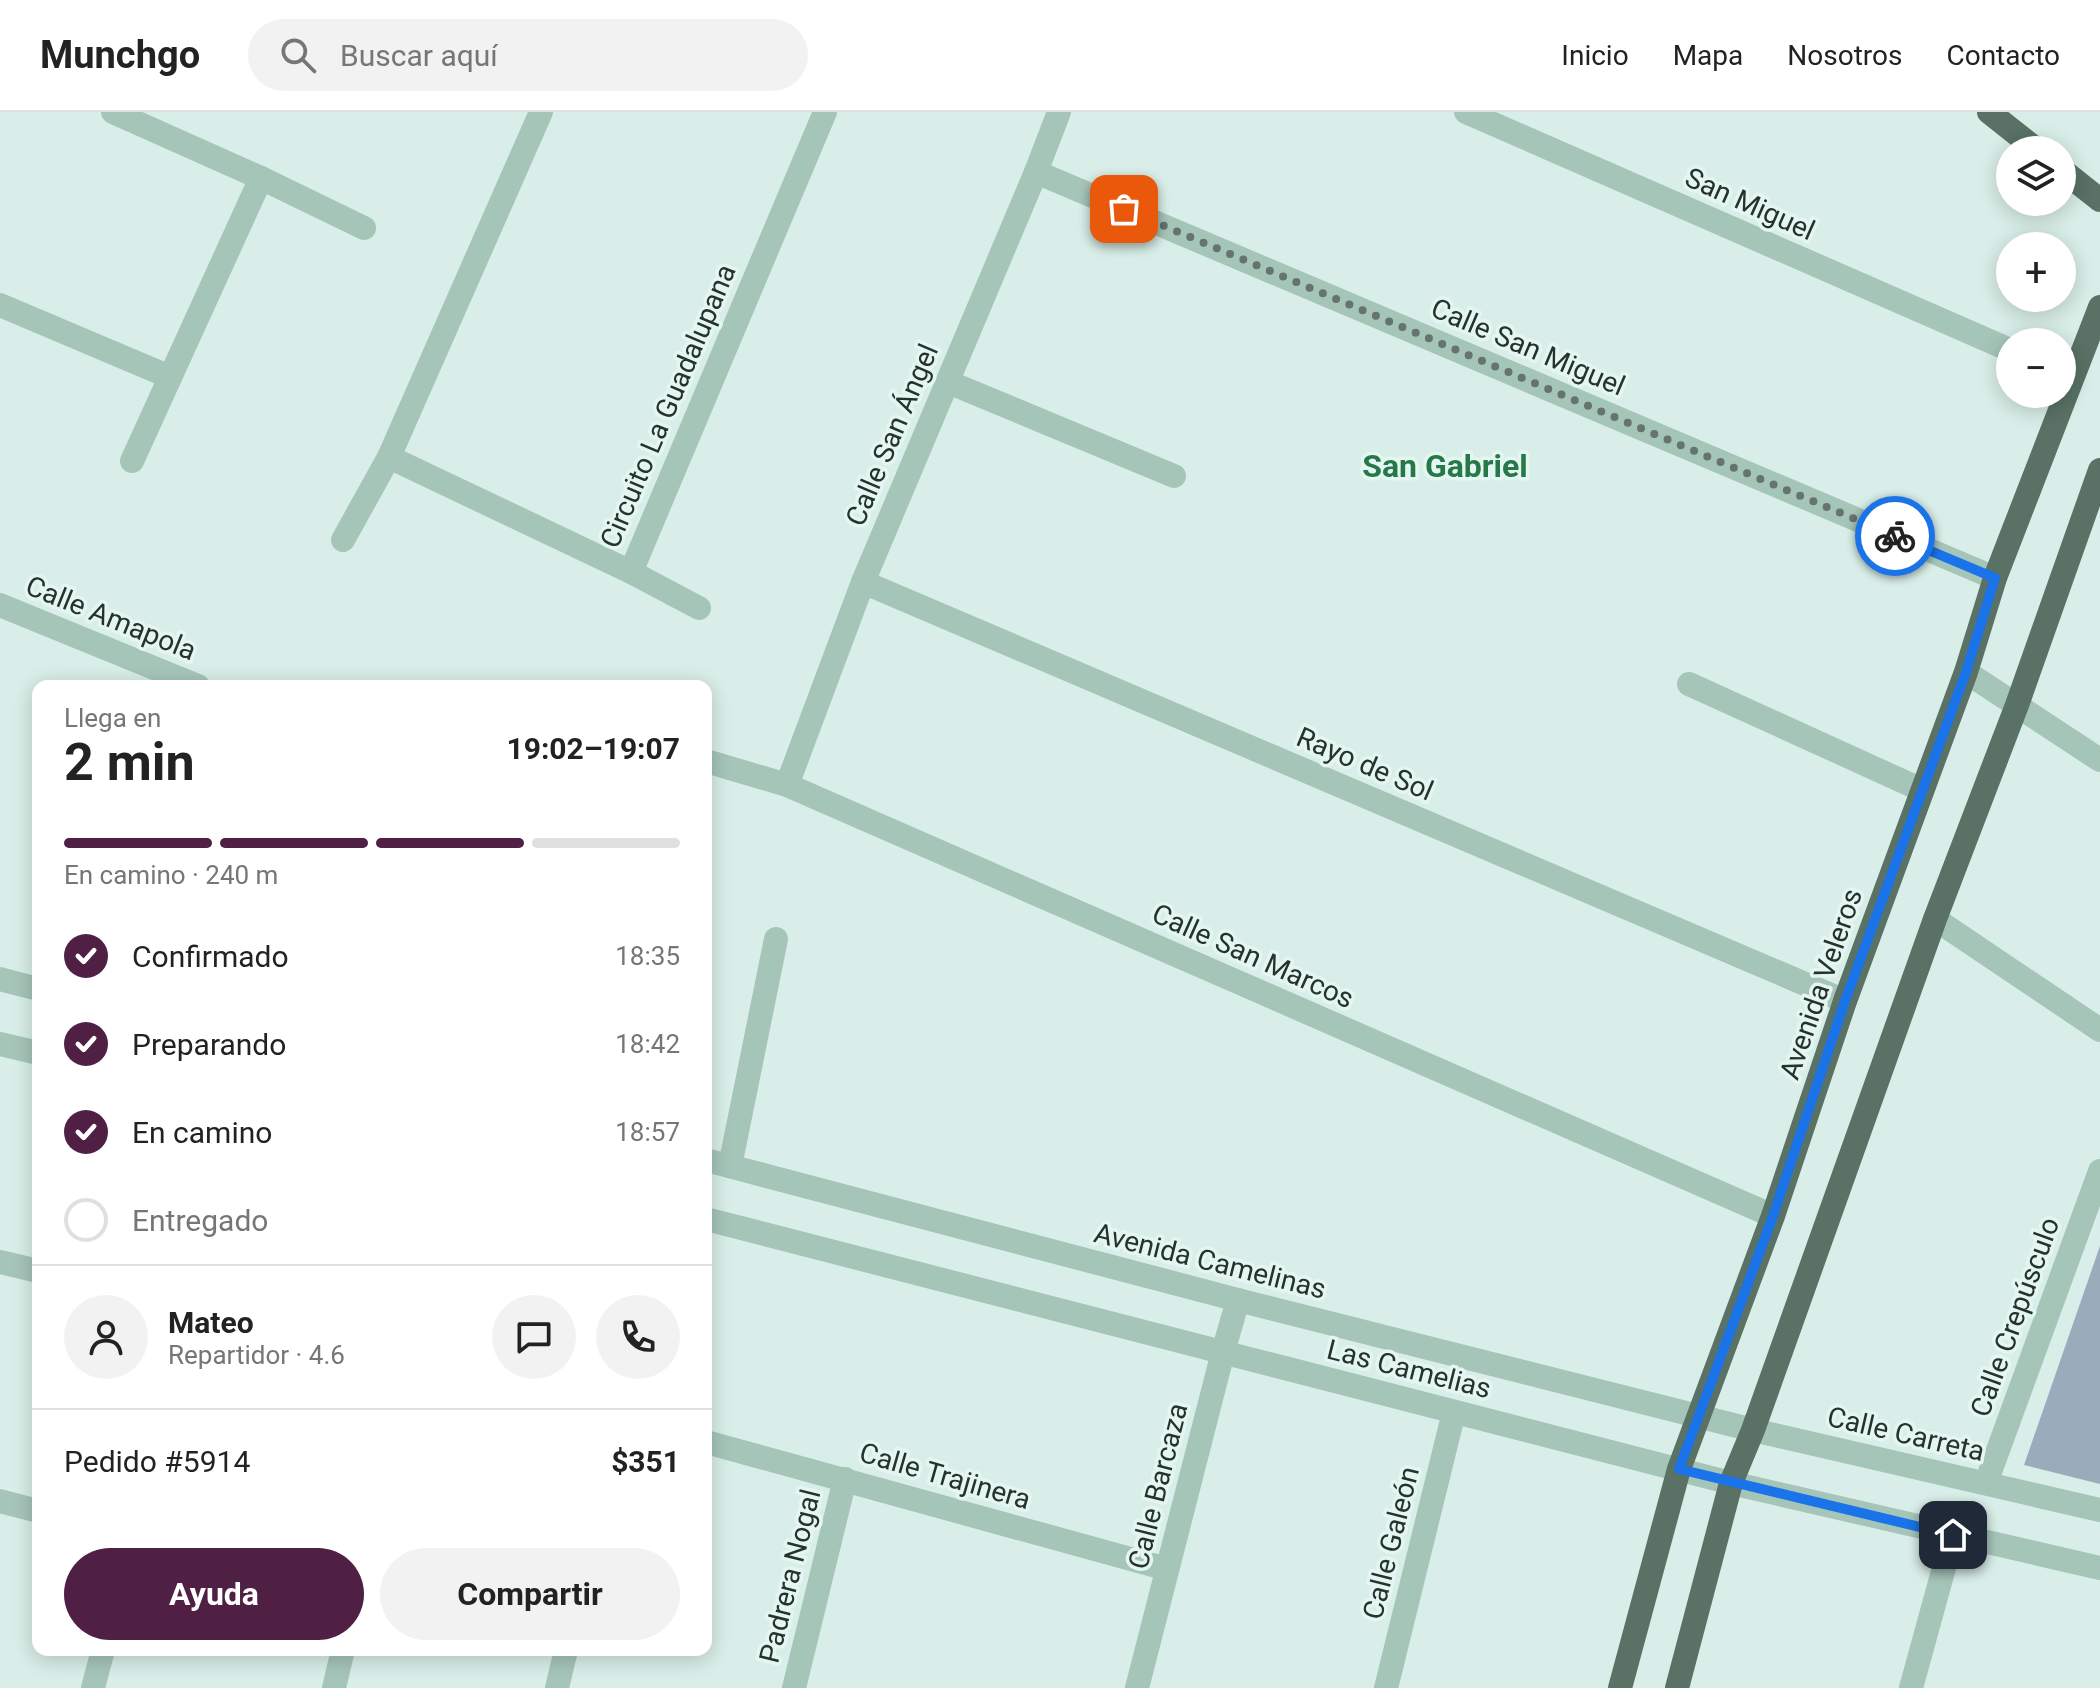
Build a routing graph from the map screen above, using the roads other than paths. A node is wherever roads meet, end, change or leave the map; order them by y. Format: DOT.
graph roads {
  1 [pos="113,112"];
  2 [pos="541,112"];
  3 [pos="825,112"];
  4 [pos="1059,112"];
  5 [pos="1466,112"];
  6 [pos="1989,112"];
  7 [pos="2019,136"];
  8 [pos="1036,172"];
  9 [pos="261,178"];
  10 [pos="2076,181"];
  11 [pos="2100,200"];
  12 [pos="364,228"];
  13 [pos="0,305"];
  14 [pos="2100,307"];
  15 [pos="1996,344"];
  16 [pos="2076,358"];
  17 [pos="170,377"];
  18 [pos="948,382"];
  19 [pos="2056,408"];
  20 [pos="389,457"];
  21 [pos="132,461"];
  22 [pos="1174,476"];
  23 [pos="2099,477"];
  24 [pos="343,540"];
  25 [pos="631,572"];
  26 [pos="1995,578"];
  27 [pos="863,582"];
  28 [pos="0,605"];
  29 [pos="699,608"];
  30 [pos="1966,672"];
  31 [pos="183,680"];
  32 [pos="1689,684"];
  33 [pos="2017,705"];
  34 [pos="2100,760"];
  35 [pos="712,763"];
  36 [pos="787,785"];
  37 [pos="1922,790"];
  38 [pos="1935,919"];
  39 [pos="776,939"];
  40 [pos="0,979"];
  41 [pos="32,987"];
  42 [pos="1845,1001"];
  43 [pos="2100,1030"];
  44 [pos="0,1044"];
  45 [pos="32,1052"];
  46 [pos="718,1163"];
  47 [pos="2100,1171"];
  48 [pos="1773,1216"];
  49 [pos="712,1221"];
  50 [pos="0,1262"];
  51 [pos="32,1270"];
  52 [pos="1238,1300"];
  53 [pos="1223,1352"];
  54 [pos="1454,1412"];
  55 [pos="1700,1415"];
  56 [pos="1753,1430"];
  57 [pos="712,1444"];
  58 [pos="1679,1469"];
  59 [pos="845,1479"];
  60 [pos="1731,1483"];
  61 [pos="1986,1483"];
  62 [pos="0,1501"];
  63 [pos="32,1509"];
  64 [pos="2100,1510"];
  65 [pos="1953,1535"];
  66 [pos="2100,1568"];
  67 [pos="1167,1569"];
  68 [pos="101,1656"];
  69 [pos="342,1656"];
  70 [pos="565,1656"];
  71 [pos="93,1688"];
  72 [pos="334,1688"];
  73 [pos="557,1688"];
  74 [pos="794,1688"];
  75 [pos="1137,1688"];
  76 [pos="1386,1688"];
  77 [pos="1620,1688"];
  78 [pos="1677,1688"];
  79 [pos="1911,1688"];
  1 -- 9 [label="street"];
  2 -- 20 [label="street"];
  3 -- 25 [label="street, Circuito La Guadalupana"];
  4 -- 8 [label="street, Calle San Ángel"];
  5 -- 15 [label="street, San Miguel"];
  6 -- 7 [label="main road"];
  8 -- 18 [label="street, Calle San Ángel"];
  8 -- 26 [label="street, Calle San Miguel"];
  9 -- 12 [label="street"];
  9 -- 17 [label="street"];
  10 -- 11 [label="main road"];
  13 -- 17 [label="street"];
  14 -- 16 [label="main road, Avenida Veleros"];
  17 -- 21 [label="street"];
  18 -- 22 [label="street"];
  18 -- 27 [label="street, Calle San Ángel"];
  19 -- 26 [label="main road, Avenida Veleros"];
  20 -- 24 [label="street"];
  20 -- 25 [label="street, Circuito La Guadalupana"];
  23 -- 33 [label="main road"];
  25 -- 29 [label="street"];
  26 -- 30 [label="main road, Avenida Veleros"];
  27 -- 36 [label="street, Calle San Ángel"];
  27 -- 42 [label="street, Rayo de Sol"];
  28 -- 31 [label="street, Calle Amapola"];
  30 -- 33 [label="street"];
  30 -- 37 [label="main road, Avenida Veleros"];
  32 -- 37 [label="street"];
  33 -- 34 [label="street"];
  33 -- 38 [label="main road"];
  35 -- 36 [label="street, Calle San Marcos"];
  36 -- 48 [label="street, Calle San Marcos"];
  37 -- 42 [label="main road, Avenida Veleros"];
  38 -- 43 [label="street"];
  38 -- 56 [label="main road"];
  39 -- 46 [label="street"];
  40 -- 41 [label="street"];
  42 -- 48 [label="main road, Avenida Veleros"];
  44 -- 45 [label="street"];
  46 -- 52 [label="street, Avenida Camelinas"];
  47 -- 61 [label="street, Calle Crepúsculo"];
  48 -- 55 [label="main road, Avenida Veleros"];
  49 -- 53 [label="street, Las Camelias"];
  50 -- 51 [label="street"];
  52 -- 53 [label="street, Calle Barcaza"];
  52 -- 55 [label="street, Avenida Camelinas"];
  53 -- 54 [label="street, Las Camelias"];
  53 -- 67 [label="street, Calle Barcaza"];
  54 -- 58 [label="street, Las Camelias"];
  54 -- 76 [label="street, Calle Galeón"];
  55 -- 56 [label="street, Calle Carreta"];
  55 -- 58 [label="main road, Avenida Veleros"];
  56 -- 60 [label="main road"];
  56 -- 61 [label="street, Calle Carreta"];
  57 -- 59 [label="street, Calle Trajinera"];
  58 -- 60 [label="street, Las Camelias"];
  58 -- 77 [label="main road, Avenida Veleros"];
  59 -- 67 [label="street, Calle Trajinera"];
  59 -- 74 [label="street, Padrera Nogal"];
  60 -- 65 [label="street, Las Camelias"];
  60 -- 78 [label="main road"];
  61 -- 64 [label="street, Calle Carreta"];
  62 -- 63 [label="street"];
  65 -- 66 [label="street, Las Camelias"];
  65 -- 79 [label="street"];
  67 -- 75 [label="street, Calle Barcaza"];
  68 -- 71 [label="street"];
  69 -- 72 [label="street"];
  70 -- 73 [label="street"];
}
